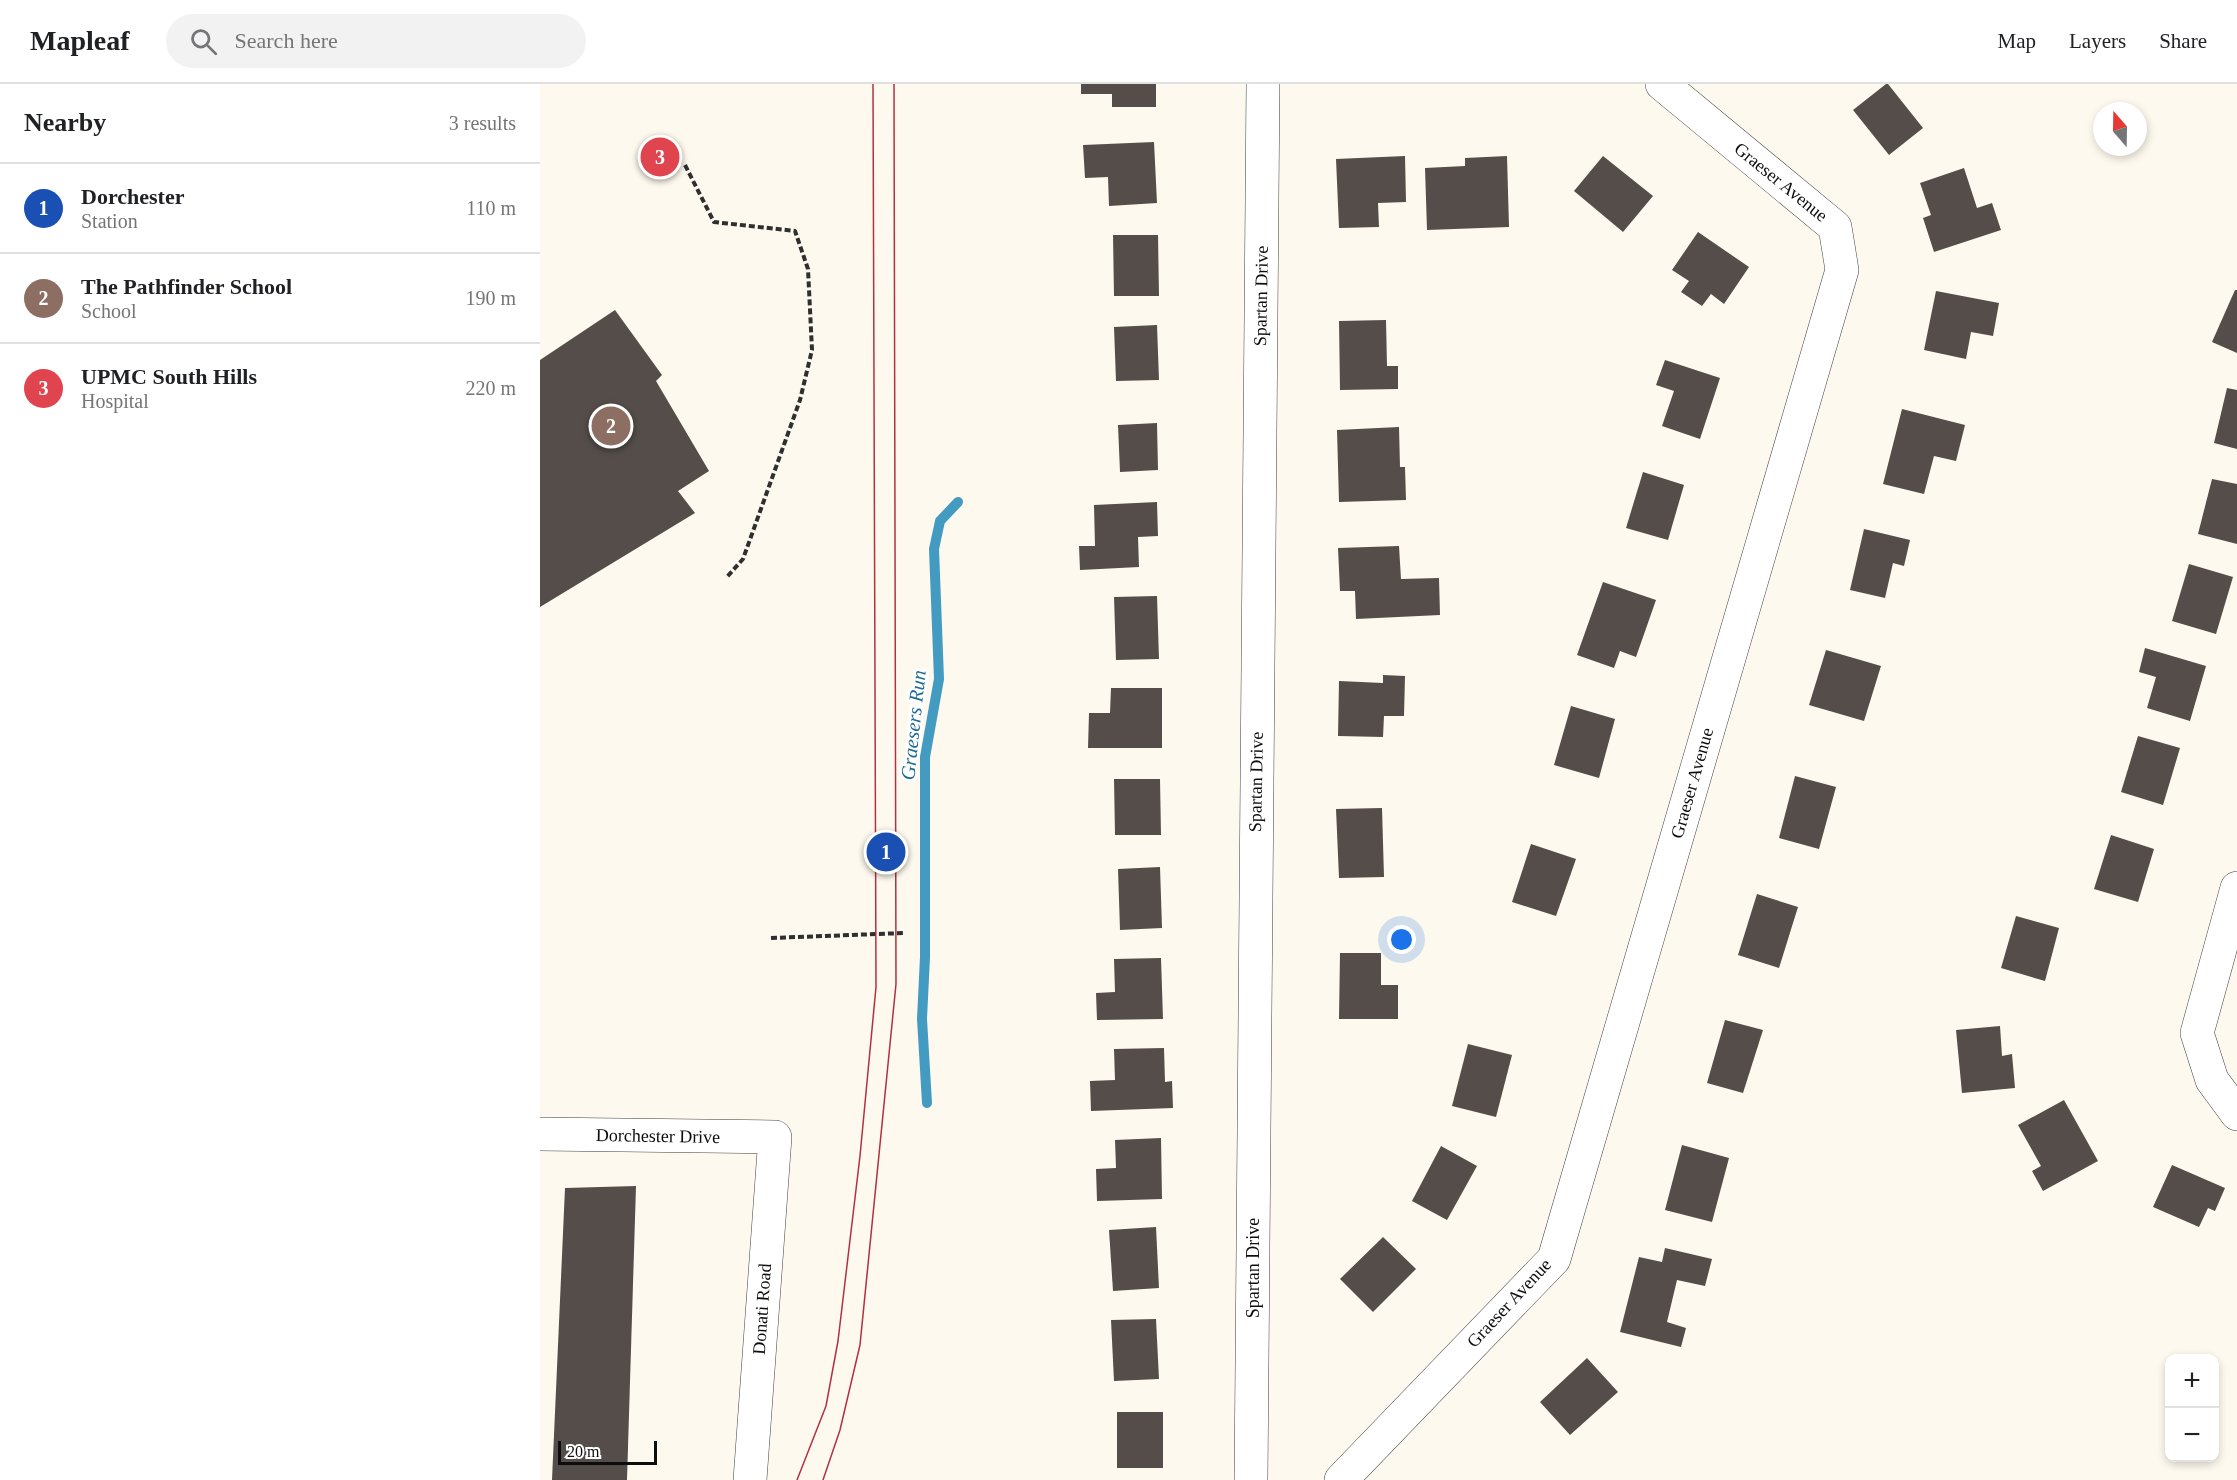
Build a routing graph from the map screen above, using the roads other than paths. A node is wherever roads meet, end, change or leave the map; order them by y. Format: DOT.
graph roads {
  1 [pos="1263,84"];
  2 [pos="1662,84"];
  3 [pos="2237,888"];
  4 [pos="2237,1114"];
  5 [pos="540,1134"];
  6 [pos="775,1137"];
  7 [pos="750,1480"];
  8 [pos="1251,1480"];
  9 [pos="1341,1480"];
  1 -- 8 [label="street, Spartan Drive"];
  2 -- 9 [label="street, Graeser Avenue"];
  3 -- 4 [label="street"];
  5 -- 6 [label="street, Dorchester Drive"];
  6 -- 7 [label="street, Donati Road"];
}
